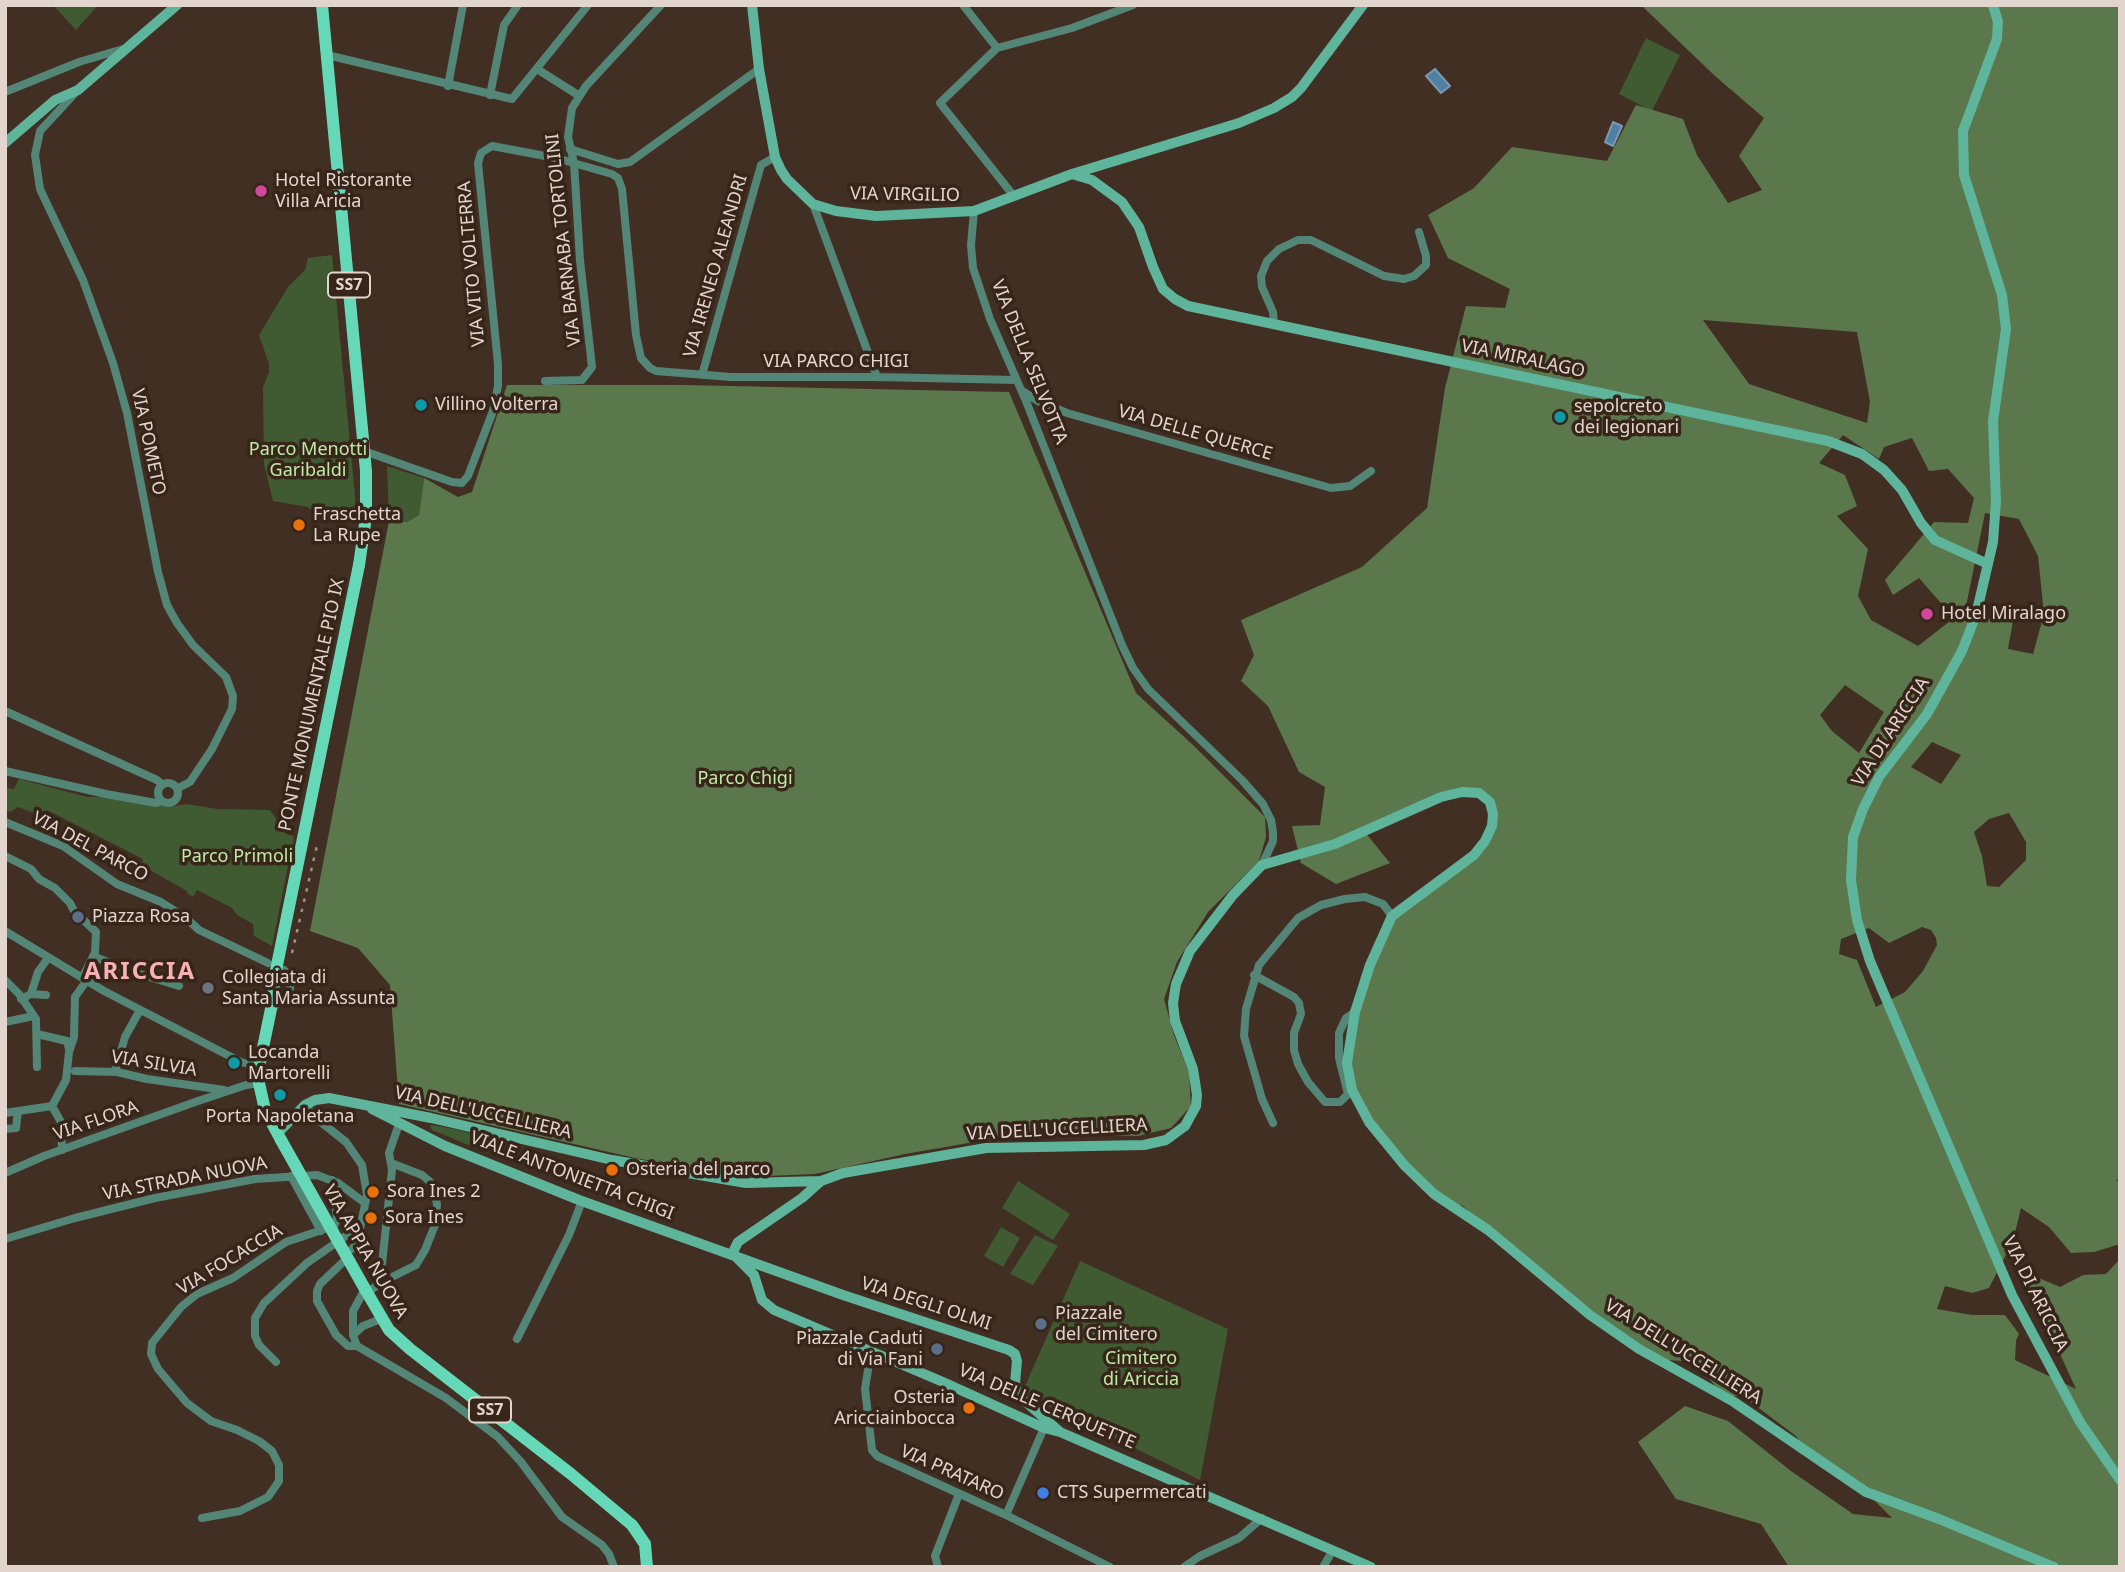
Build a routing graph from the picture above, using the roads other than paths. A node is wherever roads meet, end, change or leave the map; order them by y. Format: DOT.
graph roads {
  1 [pos="177,5"];
  2 [pos="322,5"];
  3 [pos="463,5"];
  4 [pos="518,5"];
  5 [pos="588,5"];
  6 [pos="661,5"];
  7 [pos="752,5"];
  8 [pos="963,5"];
  9 [pos="1133,5"];
  10 [pos="1363,5"];
  11 [pos="1993,5"];
  12 [pos="129,48"];
  13 [pos="997,48"];
  14 [pos="327,55"];
  15 [pos="537,69"];
  16 [pos="759,69"];
  17 [pos="448,86"];
  18 [pos="78,90"];
  19 [pos="5,92"];
  20 [pos="490,95"];
  21 [pos="579,95"];
  22 [pos="5,143"];
  23 [pos="570,149"];
  24 [pos="775,157"];
  25 [pos="574,163"];
  26 [pos="1072,174"];
  27 [pos="1013,195"];
  28 [pos="813,204"];
  29 [pos="974,211"];
  30 [pos="1419,232"];
  31 [pos="1274,325"];
  32 [pos="656,371"];
  33 [pos="702,375"];
  34 [pos="877,377"];
  35 [pos="1016,380"];
  36 [pos="545,381"];
  37 [pos="364,451"];
  38 [pos="1371,471"];
  39 [pos="1988,564"];
  40 [pos="5,712"];
  41 [pos="5,771"];
  42 [pos="162,784"];
  43 [pos="178,789"];
  44 [pos="161,800"];
  45 [pos="5,822"];
  46 [pos="5,856"];
  47 [pos="1262,865"];
  48 [pos="1392,916"];
  49 [pos="5,930"];
  50 [pos="93,956"];
  51 [pos="48,958"];
  52 [pos="276,969"];
  53 [pos="1255,975"];
  54 [pos="84,979"];
  55 [pos="5,980"];
  56 [pos="179,986"];
  57 [pos="31,993"];
  58 [pos="46,995"];
  59 [pos="21,999"];
  60 [pos="140,1010"];
  61 [pos="1355,1012"];
  62 [pos="34,1016"];
  63 [pos="5,1022"];
  64 [pos="37,1034"];
  65 [pos="69,1052"];
  66 [pos="37,1067"];
  67 [pos="259,1068"];
  68 [pos="75,1071"];
  69 [pos="114,1072"];
  70 [pos="259,1083"];
  71 [pos="229,1090"];
  72 [pos="304,1105"];
  73 [pos="364,1105"];
  74 [pos="52,1106"];
  75 [pos="19,1111"];
  76 [pos="5,1113"];
  77 [pos="431,1118"];
  78 [pos="1273,1123"];
  79 [pos="399,1124"];
  80 [pos="5,1129"];
  81 [pos="279,1137"];
  82 [pos="427,1138"];
  83 [pos="62,1150"];
  84 [pos="391,1163"];
  85 [pos="5,1173"];
  86 [pos="291,1176"];
  87 [pos="332,1180"];
  88 [pos="821,1181"];
  89 [pos="582,1201"];
  90 [pos="365,1203"];
  91 [pos="360,1226"];
  92 [pos="321,1231"];
  93 [pos="5,1239"];
  94 [pos="352,1249"];
  95 [pos="732,1254"];
  96 [pos="342,1263"];
  97 [pos="380,1283"];
  98 [pos="366,1291"];
  99 [pos="381,1319"];
  100 [pos="353,1335"];
  101 [pos="517,1339"];
  102 [pos="357,1346"];
  103 [pos="871,1351"];
  104 [pos="276,1362"];
  105 [pos="1044,1428"];
  106 [pos="1060,1432"];
  107 [pos="2120,1480"];
  108 [pos="959,1494"];
  109 [pos="1006,1515"];
  110 [pos="202,1518"];
  111 [pos="1262,1518"];
  112 [pos="1333,1550"];
  113 [pos="614,1567"];
  114 [pos="647,1567"];
  115 [pos="938,1567"];
  116 [pos="1111,1567"];
  117 [pos="1184,1567"];
  118 [pos="1323,1567"];
  119 [pos="1371,1567"];
  120 [pos="2054,1567"];
  1 -- 12 [label="street"];
  2 -- 14 [label="main road, SS7"];
  3 -- 17 [label="street"];
  4 -- 20 [label="street"];
  5 -- 15 [label="street"];
  6 -- 21 [label="street, VIA BARNABA TORTOLINI"];
  7 -- 16 [label="street"];
  8 -- 13 [label="street"];
  9 -- 13 [label="street"];
  10 -- 26 [label="street"];
  11 -- 39 [label="street, VIA DI ARICCIA"];
  12 -- 18 [label="street"];
  12 -- 19 [label="street"];
  13 -- 27 [label="street"];
  14 -- 17 [label="street"];
  14 -- 37 [label="main road, SS7"];
  15 -- 20 [label="street"];
  15 -- 21 [label="street"];
  16 -- 23 [label="street"];
  16 -- 24 [label="street"];
  17 -- 20 [label="street"];
  18 -- 22 [label="street"];
  18 -- 43 [label="street, VIA POMETO"];
  21 -- 23 [label="street, VIA BARNABA TORTOLINI"];
  23 -- 25 [label="street, VIA BARNABA TORTOLINI"];
  24 -- 28 [label="street"];
  24 -- 33 [label="street, VIA IRENEO ALEANDRI"];
  25 -- 32 [label="street, VIA VITO VOLTERRA"];
  25 -- 36 [label="street, VIA BARNABA TORTOLINI"];
  25 -- 37 [label="street, VIA VITO VOLTERRA"];
  26 -- 27 [label="street"];
  26 -- 31 [label="street, VIA MIRALAGO"];
  27 -- 29 [label="street"];
  28 -- 29 [label="street, VIA VIRGILIO"];
  28 -- 34 [label="street"];
  29 -- 35 [label="street, VIA DELLA SELVOTTA"];
  30 -- 31 [label="street"];
  31 -- 39 [label="street, VIA MIRALAGO"];
  32 -- 33 [label="street, VIA PARCO CHIGI"];
  33 -- 34 [label="street, VIA PARCO CHIGI"];
  34 -- 35 [label="street, VIA PARCO CHIGI"];
  35 -- 38 [label="street, VIA DELLE QUERCE"];
  35 -- 47 [label="street, VIA DELLA SELVOTTA"];
  37 -- 52 [label="main road, PONTE MONUMENTALE PIO IX / SS7, bridge"];
  39 -- 107 [label="street, VIA DI ARICCIA"];
  40 -- 42 [label="street"];
  41 -- 44 [label="street"];
  42 -- 43 [label="street"];
  42 -- 44 [label="street"];
  43 -- 44 [label="street"];
  45 -- 52 [label="street, VIA DEL PARCO"];
  46 -- 50 [label="street"];
  47 -- 48 [label="street, VIA DELL'UCCELLIERA"];
  47 -- 88 [label="street, VIA DELL'UCCELLIERA"];
  48 -- 53 [label="street"];
  48 -- 61 [label="street, VIA DELL'UCCELLIERA"];
  49 -- 51 [label="street"];
  50 -- 54 [label="street"];
  50 -- 56 [label="street"];
  51 -- 54 [label="street"];
  51 -- 57 [label="street"];
  52 -- 67 [label="main road, VIA APPIA NUOVA / SS7"];
  53 -- 61 [label="street"];
  53 -- 78 [label="street"];
  54 -- 60 [label="street"];
  54 -- 65 [label="street"];
  55 -- 59 [label="street"];
  57 -- 58 [label="street"];
  57 -- 59 [label="street"];
  59 -- 62 [label="street"];
  60 -- 67 [label="street"];
  60 -- 69 [label="street"];
  61 -- 120 [label="street, VIA DELL'UCCELLIERA"];
  62 -- 63 [label="street"];
  62 -- 64 [label="street"];
  64 -- 65 [label="street"];
  64 -- 66 [label="street"];
  65 -- 74 [label="street"];
  67 -- 70 [label="main road, VIA APPIA NUOVA / SS7"];
  68 -- 69 [label="street, VIA SILVIA"];
  69 -- 71 [label="street, VIA SILVIA"];
  70 -- 71 [label="street"];
  70 -- 81 [label="main road, VIA APPIA NUOVA / SS7"];
  71 -- 83 [label="street, VIA FLORA"];
  72 -- 73 [label="street, VIA DELL'UCCELLIERA"];
  72 -- 81 [label="street"];
  72 -- 90 [label="street"];
  73 -- 77 [label="street, VIA DELL'UCCELLIERA"];
  73 -- 79 [label="street, VIALE ANTONIETTA CHIGI"];
  74 -- 75 [label="street"];
  74 -- 83 [label="street"];
  75 -- 76 [label="street"];
  75 -- 80 [label="street"];
  77 -- 82 [label="street"];
  77 -- 88 [label="street, VIA DELL'UCCELLIERA"];
  79 -- 82 [label="street, VIALE ANTONIETTA CHIGI"];
  79 -- 84 [label="street"];
  81 -- 98 [label="main road, VIA APPIA NUOVA / SS7, bridge"];
  82 -- 89 [label="street, VIALE ANTONIETTA CHIGI"];
  83 -- 85 [label="street, VIA FLORA"];
  84 -- 97 [label="street"];
  84 -- 97 [label="street"];
  86 -- 87 [label="street, VIA STRADA NUOVA"];
  86 -- 92 [label="street"];
  86 -- 93 [label="street, VIA STRADA NUOVA"];
  87 -- 90 [label="street, VIA STRADA NUOVA"];
  87 -- 92 [label="street"];
  88 -- 95 [label="street"];
  89 -- 95 [label="street, VIALE ANTONIETTA CHIGI"];
  89 -- 101 [label="street"];
  90 -- 91 [label="street"];
  91 -- 94 [label="street"];
  91 -- 104 [label="street"];
  92 -- 110 [label="street, VIA FOCACCIA"];
  95 -- 103 [label="street, VIA DELLE CERQUETTE"];
  95 -- 106 [label="street, VIA DEGLI OLMI"];
  96 -- 102 [label="street"];
  97 -- 98 [label="street"];
  98 -- 99 [label="main road, VIA APPIA NUOVA / SS7"];
  98 -- 100 [label="street"];
  99 -- 100 [label="street"];
  99 -- 114 [label="main road, VIA APPIA NUOVA / SS7"];
  100 -- 102 [label="street"];
  102 -- 113 [label="street"];
  103 -- 105 [label="street, VIA DELLE CERQUETTE"];
  103 -- 108 [label="street, VIA PRATARO"];
  105 -- 106 [label="street, VIA DELLE CERQUETTE"];
  105 -- 109 [label="street"];
  106 -- 111 [label="street, VIA DELLE CERQUETTE"];
  108 -- 109 [label="street, VIA PRATARO"];
  108 -- 115 [label="street"];
  109 -- 116 [label="street, VIA PRATARO"];
  111 -- 112 [label="street, VIA DELLE CERQUETTE"];
  111 -- 117 [label="street"];
  112 -- 118 [label="street"];
  112 -- 119 [label="street, VIA DELLE CERQUETTE"];
}
